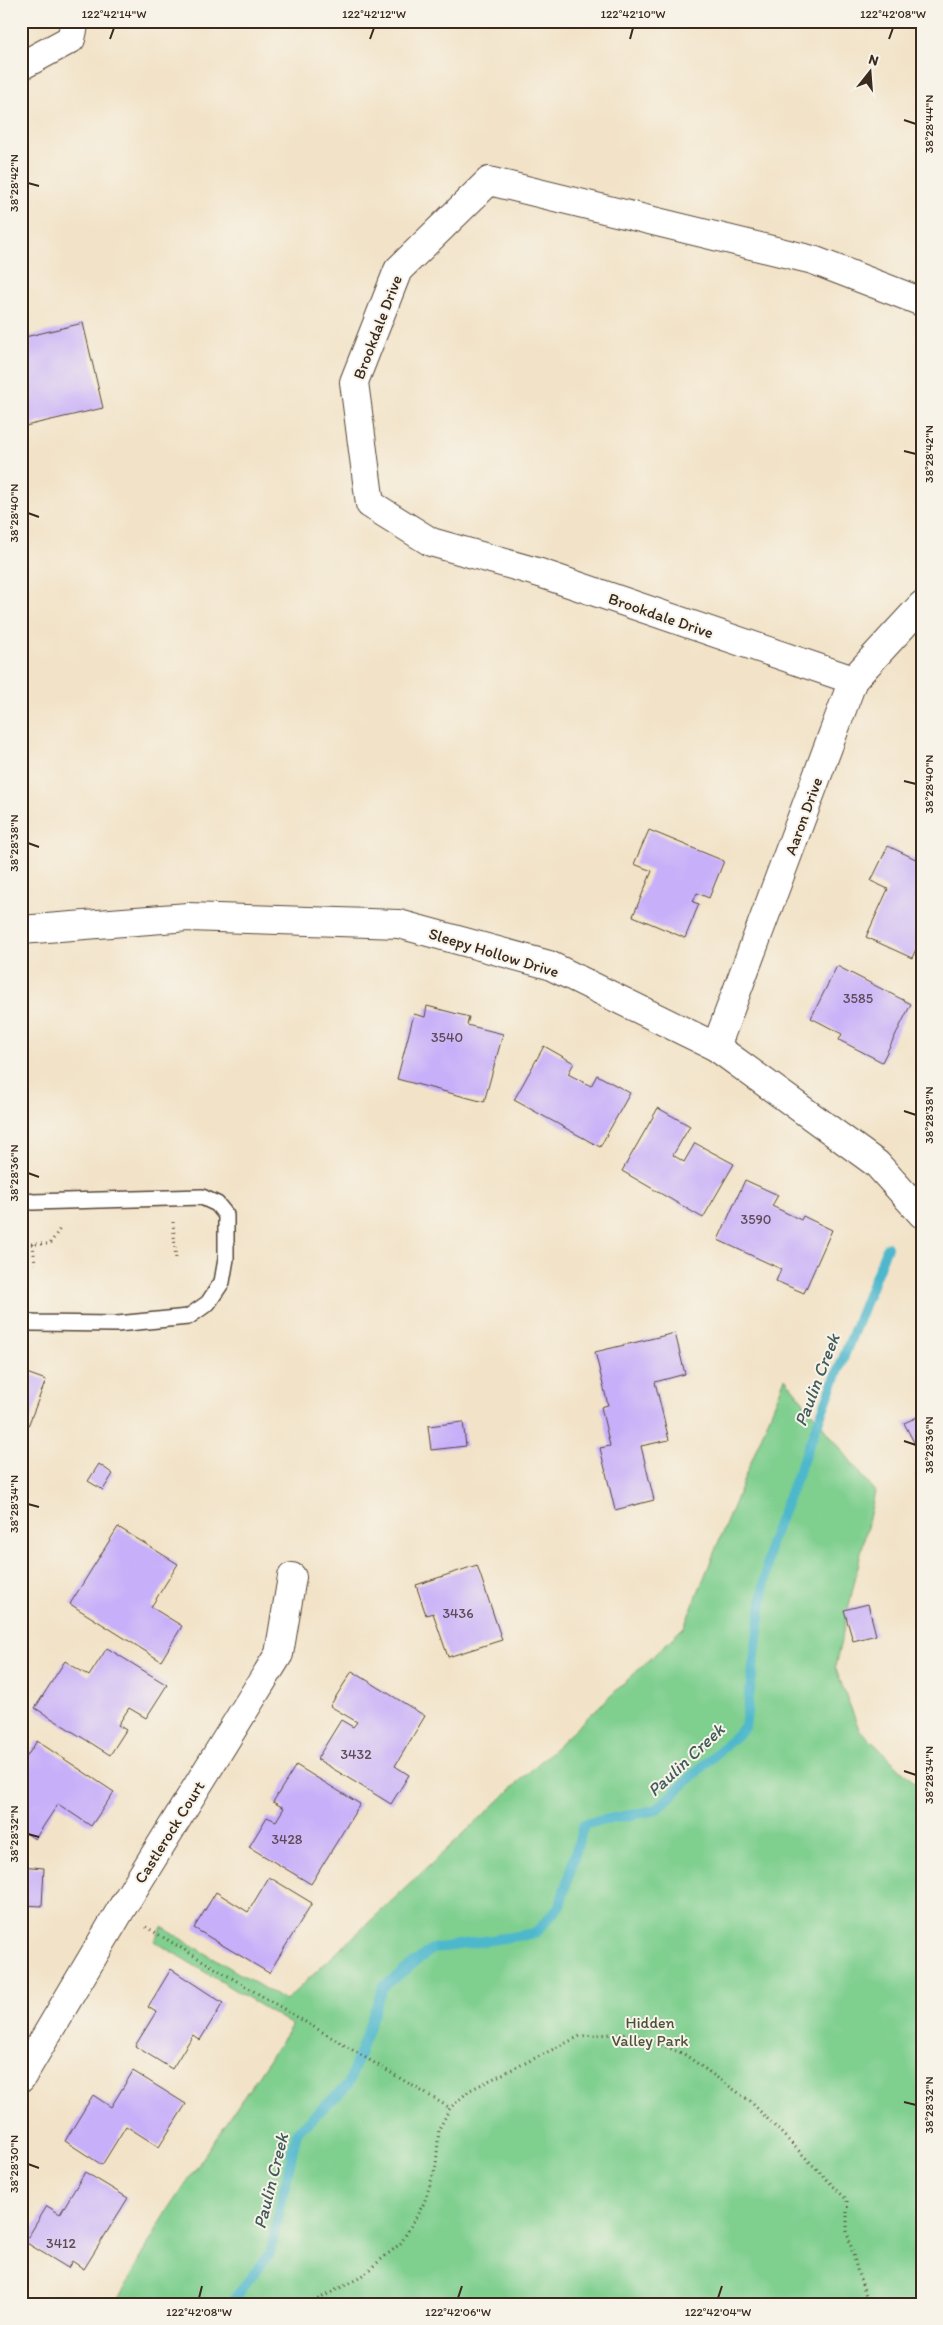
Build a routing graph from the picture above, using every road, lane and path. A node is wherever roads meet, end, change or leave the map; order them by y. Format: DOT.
graph roads {
  1 [pos="75,21"];
  2 [pos="21,66"];
  3 [pos="922,302"];
  4 [pos="21,584"];
  5 [pos="28,600"];
  6 [pos="922,605"];
  7 [pos="853,680"];
  8 [pos="21,930"];
  9 [pos="716,1047"];
  10 [pos="21,1200"];
  11 [pos="922,1214"];
  12 [pos="172,1216"];
  13 [pos="33,1244"];
  14 [pos="176,1260"];
  15 [pos="35,1264"];
  16 [pos="21,1321"];
  17 [pos="292,1577"];
  18 [pos="120,1911"];
  19 [pos="21,2078"];
  20 [pos="450,2108"];
  21 [pos="309,2304"];
  22 [pos="869,2304"];
  1 -- 2 [label="street"];
  3 -- 7 [label="street, Brookdale Drive"];
  4 -- 5 [label="path"];
  6 -- 7 [label="street, Aaron Drive"];
  7 -- 9 [label="street, Aaron Drive"];
  8 -- 9 [label="street, Sleepy Hollow Drive"];
  9 -- 11 [label="street, Sleepy Hollow Drive"];
  10 -- 16 [label="lane"];
  12 -- 14 [label="path"];
  13 -- 15 [label="path"];
  17 -- 18 [label="street, Castlerock Court"];
  18 -- 19 [label="street, Castlerock Court"];
  18 -- 20 [label="path"];
  20 -- 21 [label="path"];
  20 -- 22 [label="path"];
}
